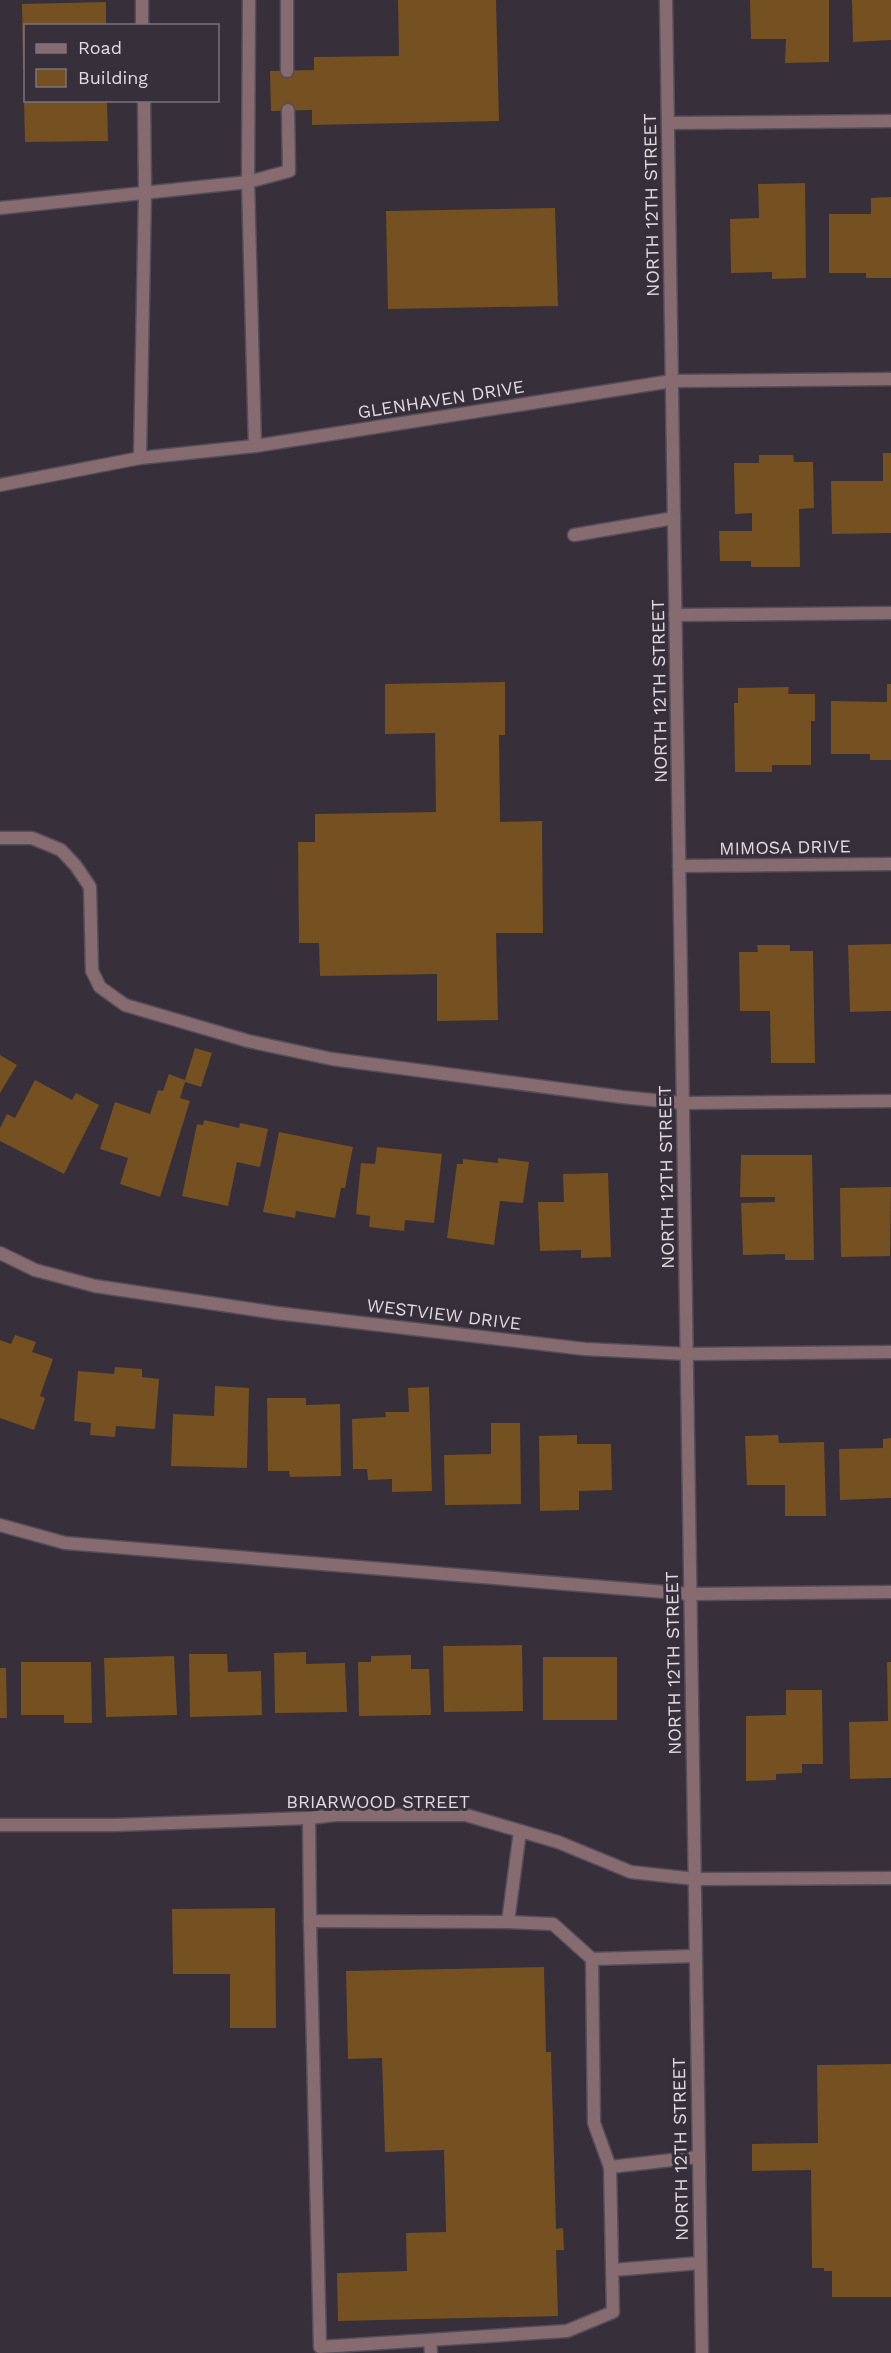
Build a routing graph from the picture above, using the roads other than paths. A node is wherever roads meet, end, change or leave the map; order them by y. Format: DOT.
graph roads {
  1 [pos="142,0"];
  2 [pos="249,0"];
  3 [pos="286,0"];
  4 [pos="666,0"];
  5 [pos="142,24"];
  6 [pos="287,71"];
  7 [pos="144,102"];
  8 [pos="288,110"];
  9 [pos="891,121"];
  10 [pos="668,123"];
  11 [pos="248,182"];
  12 [pos="145,192"];
  13 [pos="0,208"];
  14 [pos="891,379"];
  15 [pos="672,381"];
  16 [pos="255,446"];
  17 [pos="140,458"];
  18 [pos="0,485"];
  19 [pos="674,518"];
  20 [pos="574,535"];
  21 [pos="891,613"];
  22 [pos="675,615"];
  23 [pos="0,838"];
  24 [pos="891,864"];
  25 [pos="679,866"];
  26 [pos="891,1101"];
  27 [pos="683,1103"];
  28 [pos="0,1253"];
  29 [pos="891,1352"];
  30 [pos="687,1354"];
  31 [pos="0,1524"];
  32 [pos="891,1592"];
  33 [pos="690,1594"];
  34 [pos="309,1818"];
  35 [pos="0,1825"];
  36 [pos="520,1831"];
  37 [pos="891,1878"];
  38 [pos="695,1879"];
  39 [pos="310,1921"];
  40 [pos="508,1922"];
  41 [pos="695,1956"];
  42 [pos="592,1959"];
  43 [pos="698,2157"];
  44 [pos="610,2167"];
  45 [pos="700,2263"];
  46 [pos="613,2270"];
  47 [pos="430,2340"];
  48 [pos="320,2350"];
  49 [pos="431,2353"];
  50 [pos="702,2353"];
  1 -- 5 [label="street"];
  2 -- 11 [label="street"];
  3 -- 6 [label="street"];
  4 -- 10 [label="street, NORTH 12TH STREET"];
  7 -- 12 [label="street"];
  8 -- 11 [label="street"];
  9 -- 10 [label="street"];
  10 -- 15 [label="street, NORTH 12TH STREET"];
  11 -- 12 [label="street"];
  11 -- 16 [label="street"];
  12 -- 13 [label="street"];
  12 -- 17 [label="street"];
  14 -- 15 [label="street, GLENHAVEN DRIVE"];
  15 -- 16 [label="street, GLENHAVEN DRIVE"];
  15 -- 19 [label="street, NORTH 12TH STREET"];
  16 -- 17 [label="street, GLENHAVEN DRIVE"];
  17 -- 18 [label="street, GLENHAVEN DRIVE"];
  19 -- 20 [label="street"];
  19 -- 22 [label="street, NORTH 12TH STREET"];
  21 -- 22 [label="street"];
  22 -- 25 [label="street, NORTH 12TH STREET"];
  23 -- 27 [label="street"];
  24 -- 25 [label="street, MIMOSA DRIVE"];
  25 -- 27 [label="street, NORTH 12TH STREET"];
  26 -- 27 [label="street"];
  27 -- 30 [label="street, NORTH 12TH STREET"];
  28 -- 30 [label="street, WESTVIEW DRIVE"];
  29 -- 30 [label="street, WESTVIEW DRIVE"];
  30 -- 33 [label="street, NORTH 12TH STREET"];
  31 -- 33 [label="street"];
  32 -- 33 [label="street"];
  33 -- 38 [label="street, NORTH 12TH STREET"];
  34 -- 35 [label="street, BRIARWOOD STREET"];
  34 -- 36 [label="street, BRIARWOOD STREET"];
  34 -- 39 [label="street"];
  36 -- 38 [label="street, BRIARWOOD STREET"];
  36 -- 40 [label="street"];
  37 -- 38 [label="street, BRIARWOOD STREET"];
  38 -- 41 [label="street, NORTH 12TH STREET"];
  39 -- 40 [label="street"];
  39 -- 48 [label="street"];
  40 -- 42 [label="street"];
  41 -- 42 [label="street"];
  41 -- 43 [label="street, NORTH 12TH STREET"];
  42 -- 44 [label="street"];
  43 -- 44 [label="street"];
  43 -- 45 [label="street, NORTH 12TH STREET"];
  44 -- 46 [label="street"];
  45 -- 46 [label="street"];
  45 -- 50 [label="street, NORTH 12TH STREET"];
  46 -- 47 [label="street"];
  47 -- 48 [label="street"];
  47 -- 49 [label="street"];
}
